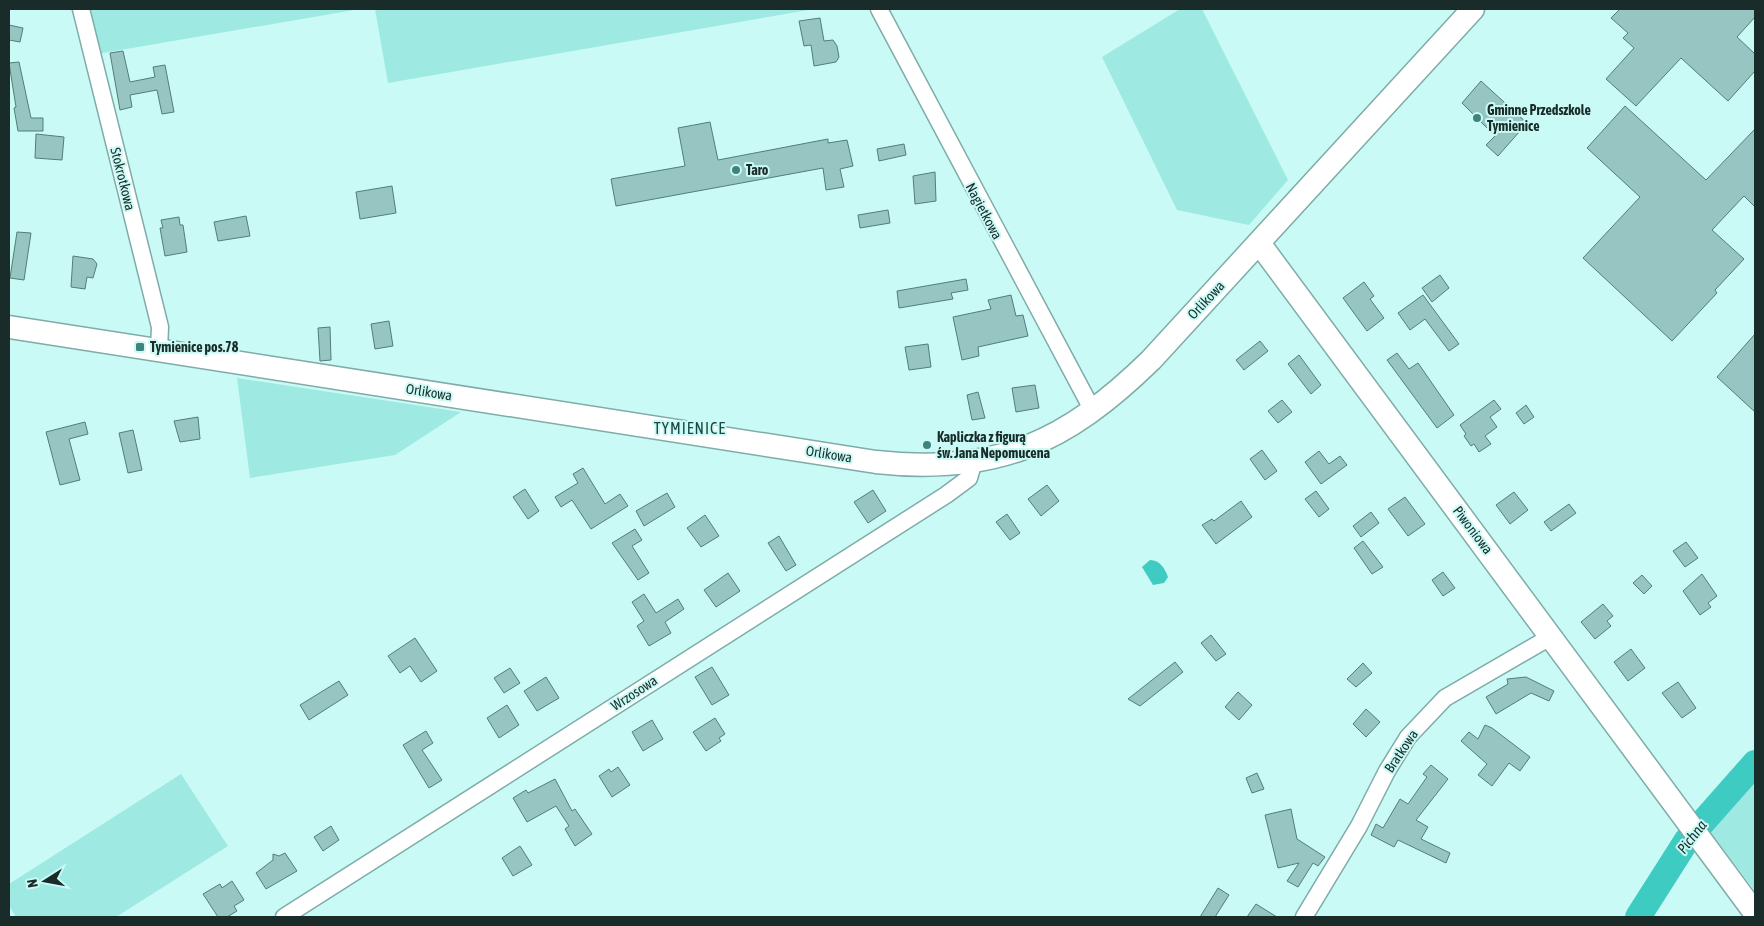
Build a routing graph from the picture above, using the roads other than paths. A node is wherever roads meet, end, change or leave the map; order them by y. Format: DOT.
graph roads {
  1 [pos="81,9"];
  2 [pos="878,9"];
  3 [pos="1473,9"];
  4 [pos="1259,243"];
  5 [pos="9,327"];
  6 [pos="160,350"];
  7 [pos="1093,411"];
  8 [pos="974,462"];
  9 [pos="1552,636"];
  10 [pos="1755,912"];
  11 [pos="284,917"];
  12 [pos="1304,917"];
  1 -- 6 [label="street, Stokrotkowa"];
  2 -- 7 [label="street, Nagietkowa"];
  3 -- 4 [label="street, Orlikowa"];
  4 -- 7 [label="street, Orlikowa"];
  4 -- 9 [label="street, Piwoniowa"];
  5 -- 6 [label="street, Orlikowa"];
  6 -- 8 [label="street, Orlikowa"];
  7 -- 8 [label="street, Orlikowa"];
  8 -- 11 [label="street, Wrzosowa"];
  9 -- 10 [label="street, Piwoniowa"];
  9 -- 12 [label="street, Bratkowa"];
}
